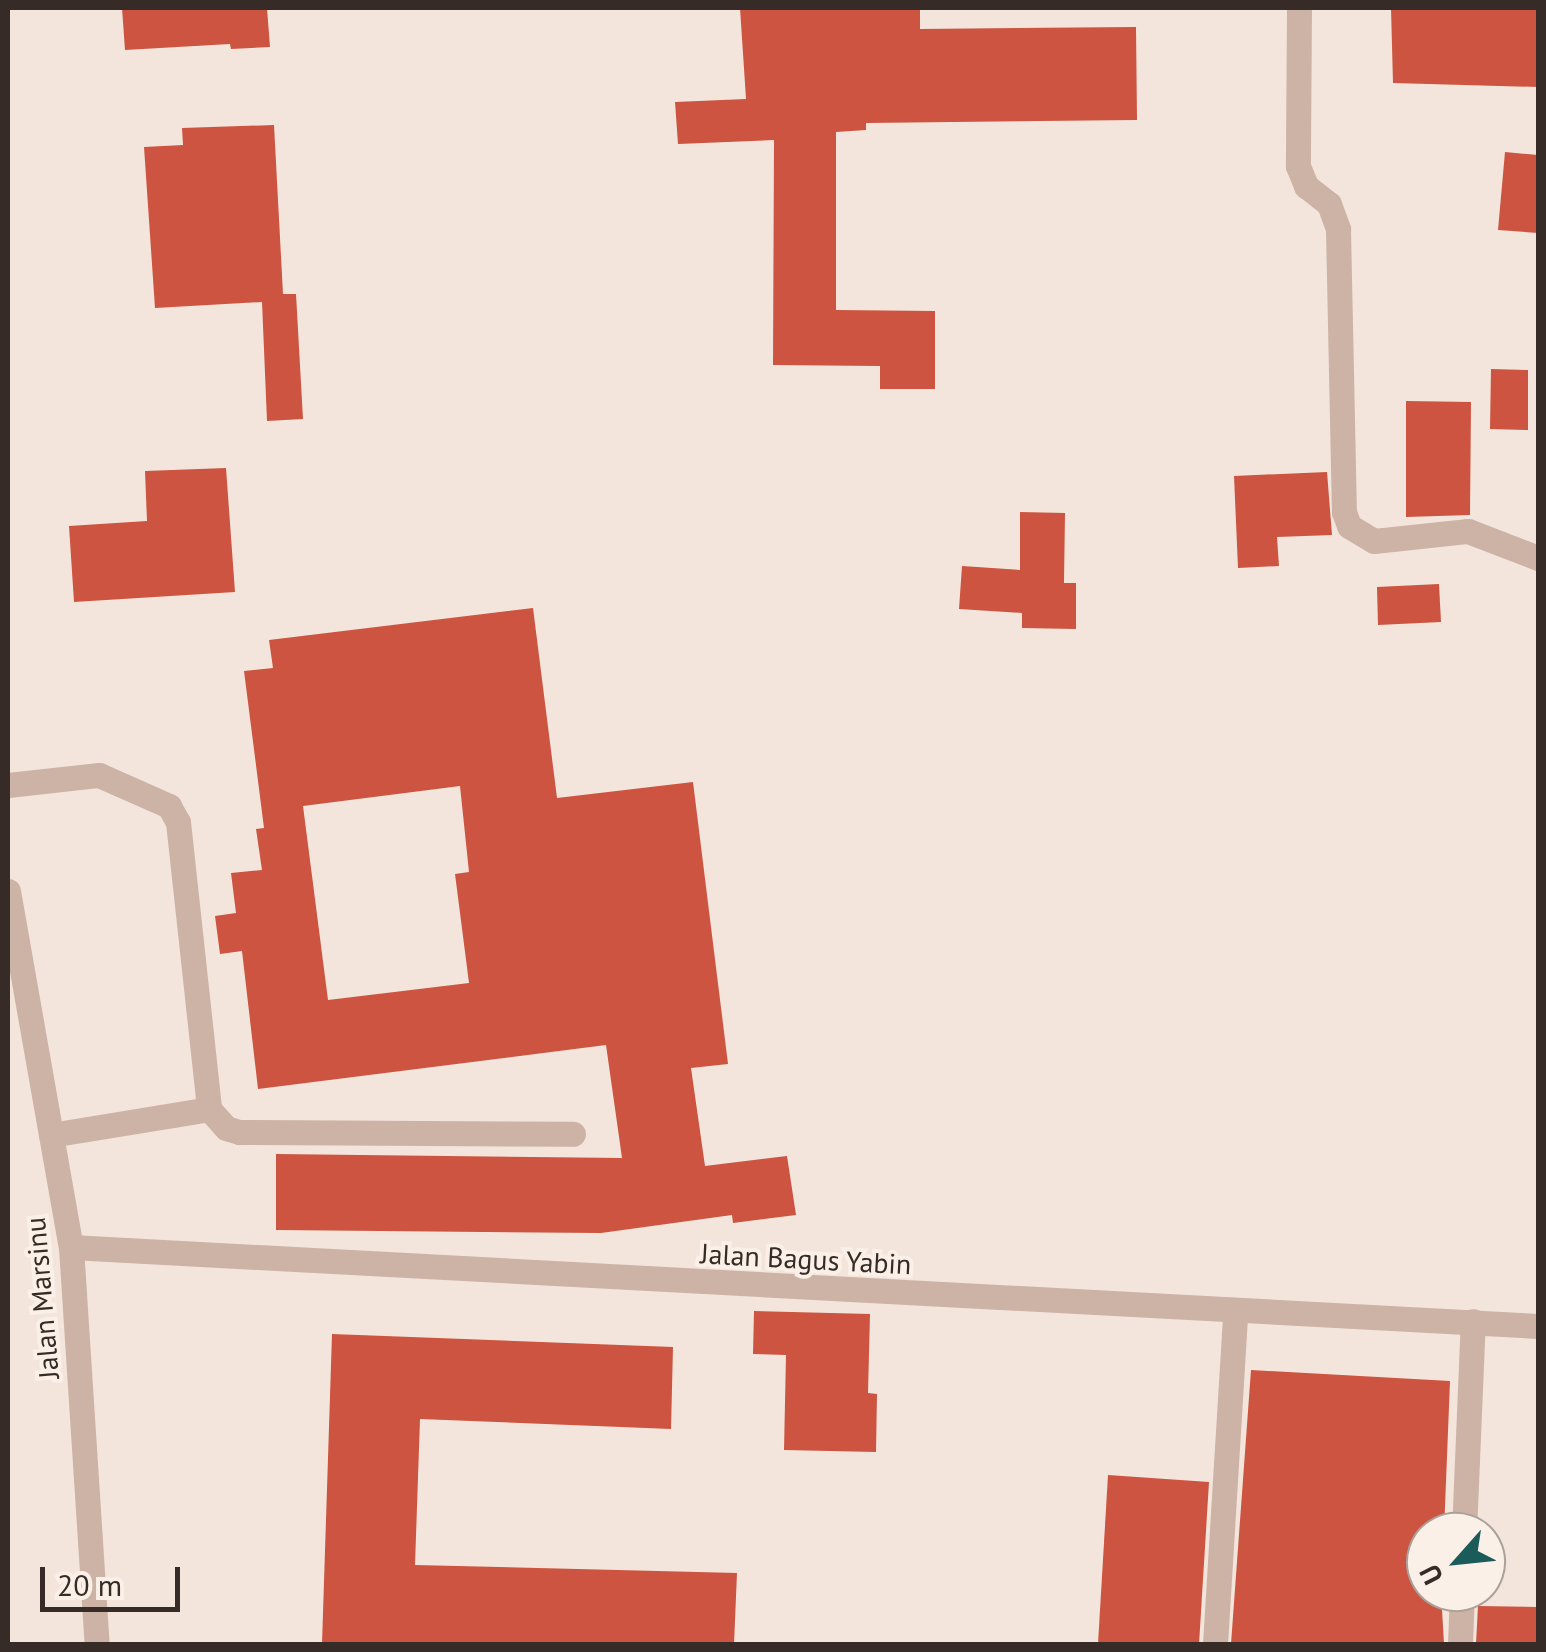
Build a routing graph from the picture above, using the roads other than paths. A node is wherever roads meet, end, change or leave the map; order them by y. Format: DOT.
graph roads {
  1 [pos="1299,8"];
  2 [pos="1538,558"];
  3 [pos="8,785"];
  4 [pos="8,891"];
  5 [pos="210,1109"];
  6 [pos="573,1134"];
  7 [pos="51,1135"];
  8 [pos="71,1247"];
  9 [pos="1234,1313"];
  10 [pos="1473,1321"];
  11 [pos="1538,1326"];
  12 [pos="1465,1512"];
  13 [pos="1461,1612"];
  14 [pos="97,1644"];
  15 [pos="1215,1644"];
  16 [pos="1460,1644"];
  1 -- 2 [label="street"];
  3 -- 5 [label="street"];
  4 -- 7 [label="street, Jalan Marsinu"];
  5 -- 6 [label="street"];
  5 -- 7 [label="street"];
  7 -- 8 [label="street, Jalan Marsinu"];
  8 -- 9 [label="street, Jalan Bagus Yabin"];
  8 -- 14 [label="street, Jalan Marsinu"];
  9 -- 10 [label="street, Jalan Bagus Yabin"];
  9 -- 15 [label="street"];
  10 -- 11 [label="street, Jalan Bagus Yabin"];
  10 -- 12 [label="street"];
  13 -- 16 [label="street"];
}
